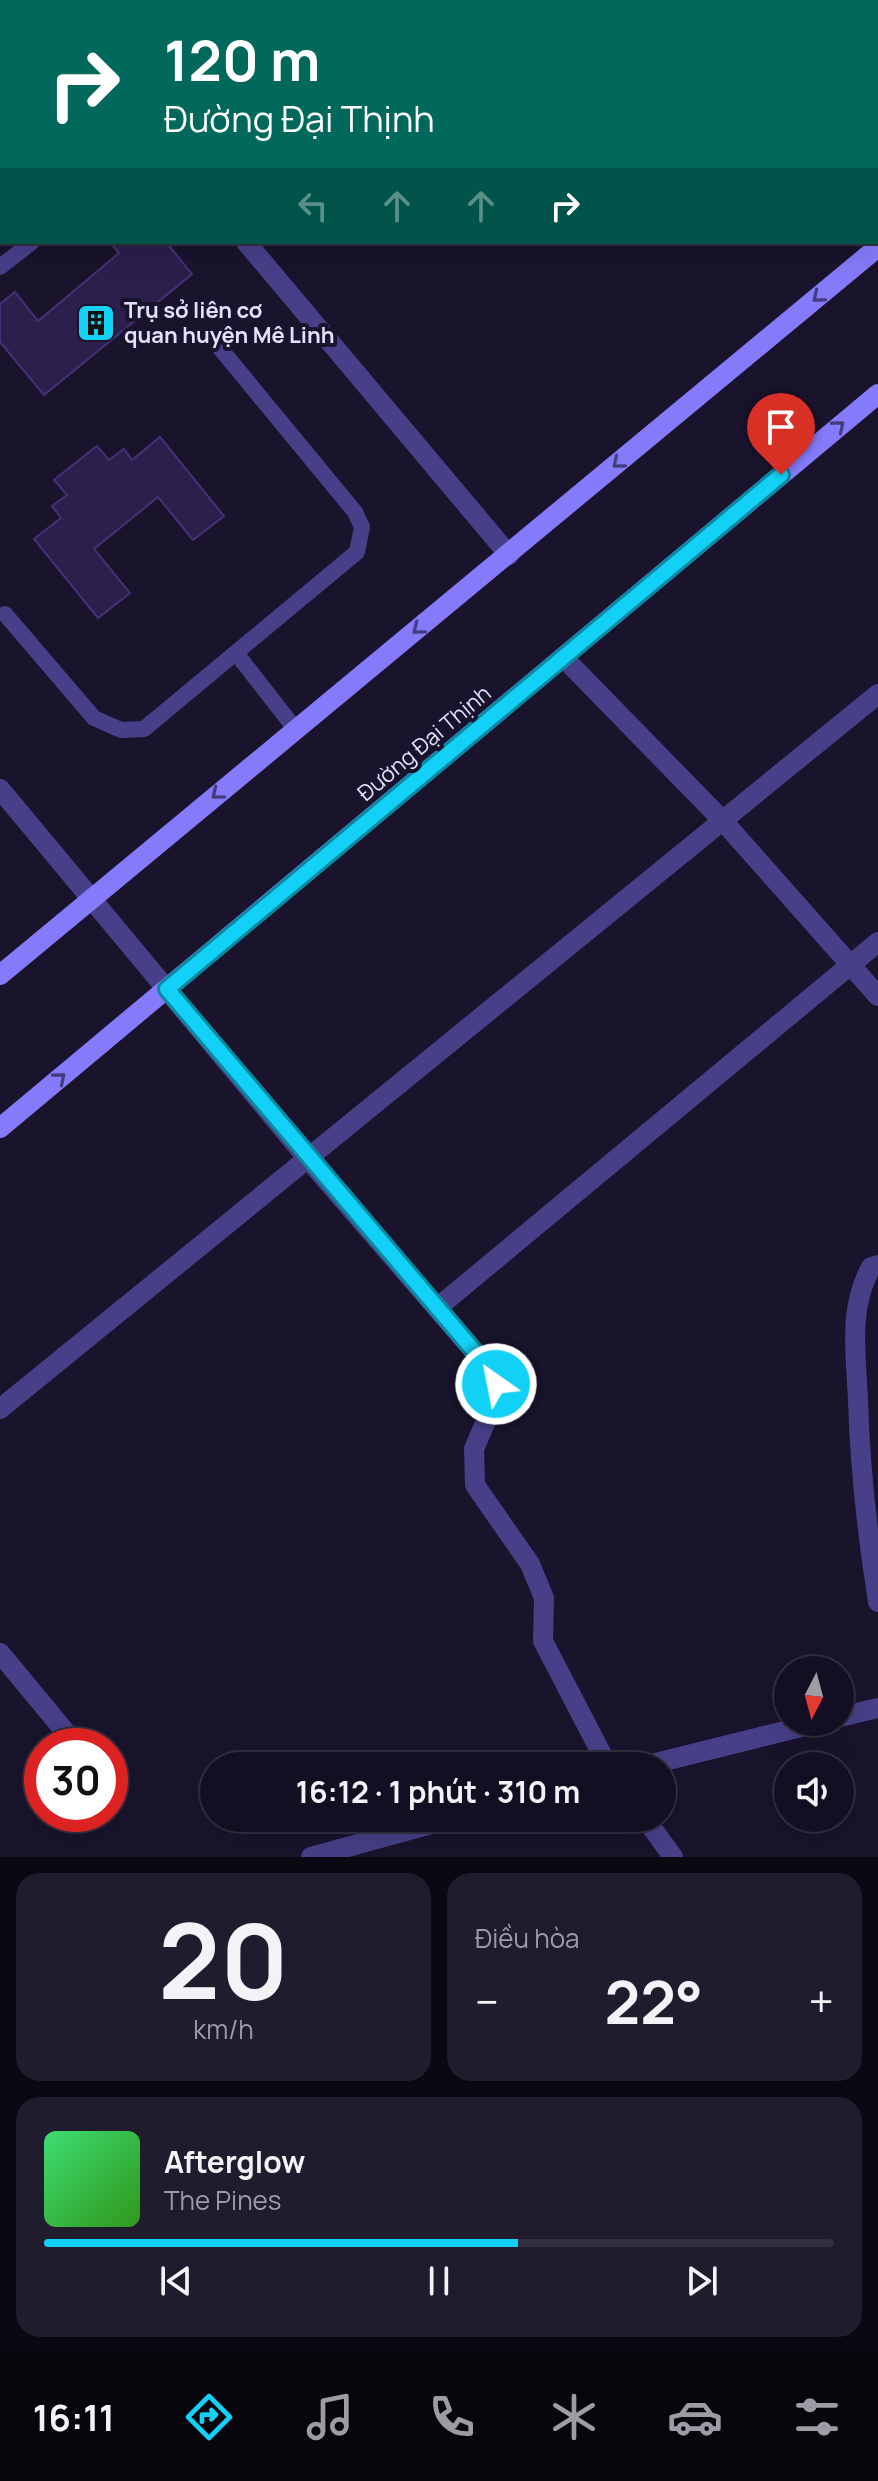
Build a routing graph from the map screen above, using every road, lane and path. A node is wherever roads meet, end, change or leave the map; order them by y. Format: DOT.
graph roads {
  1 [pos="29,244"];
  2 [pos="248,244"];
  3 [pos="878,247"];
  4 [pos="0,267"];
  5 [pos="219,347"];
  6 [pos="878,394"];
  7 [pos="509,555"];
  8 [pos="5,614"];
  9 [pos="236,653"];
  10 [pos="563,657"];
  11 [pos="878,694"];
  12 [pos="296,730"];
  13 [pos="0,789"];
  14 [pos="723,821"];
  15 [pos="91,898"];
  16 [pos="878,942"];
  17 [pos="851,965"];
  18 [pos="0,975"];
  19 [pos="167,989"];
  20 [pos="878,996"];
  21 [pos="0,1128"];
  22 [pos="308,1159"];
  23 [pos="878,1265"];
  24 [pos="437,1308"];
  25 [pos="0,1409"];
  26 [pos="878,1602"];
  27 [pos="3,1662"];
  28 [pos="878,1708"];
  29 [pos="854,1714"];
  30 [pos="61,1728"];
  31 [pos="774,1734"];
  32 [pos="601,1752"];
  33 [pos="676,1758"];
  34 [pos="402,1832"];
  35 [pos="655,1832"];
  36 [pos="311,1857"];
  37 [pos="673,1857"];
  1 -- 4 [label="lane"];
  2 -- 7 [label="street"];
  3 -- 7 [label="street, one-way"];
  5 -- 9 [label="lane"];
  10 -- 6 [label="street, Đường Đại Thịnh, one-way"];
  7 -- 12 [label="street, one-way"];
  8 -- 9 [label="lane"];
  9 -- 12 [label="lane"];
  10 -- 14 [label="street"];
  10 -- 19 [label="street, Đường Đại Thịnh"];
  11 -- 14 [label="street"];
  12 -- 15 [label="street, one-way"];
  13 -- 15 [label="street"];
  14 -- 17 [label="street"];
  14 -- 22 [label="street"];
  15 -- 18 [label="street"];
  15 -- 19 [label="street"];
  16 -- 17 [label="street"];
  17 -- 20 [label="street"];
  17 -- 24 [label="street"];
  21 -- 19 [label="street, Đường Đại Thịnh, one-way"];
  19 -- 22 [label="street"];
  22 -- 24 [label="street"];
  22 -- 25 [label="street"];
  23 -- 26 [label="street"];
  24 -- 32 [label="street"];
  27 -- 30 [label="street"];
  28 -- 29 [label="street"];
  31 -- 33 [label="street"];
  34 -- 36 [label="street"];
  35 -- 37 [label="street"];
}
